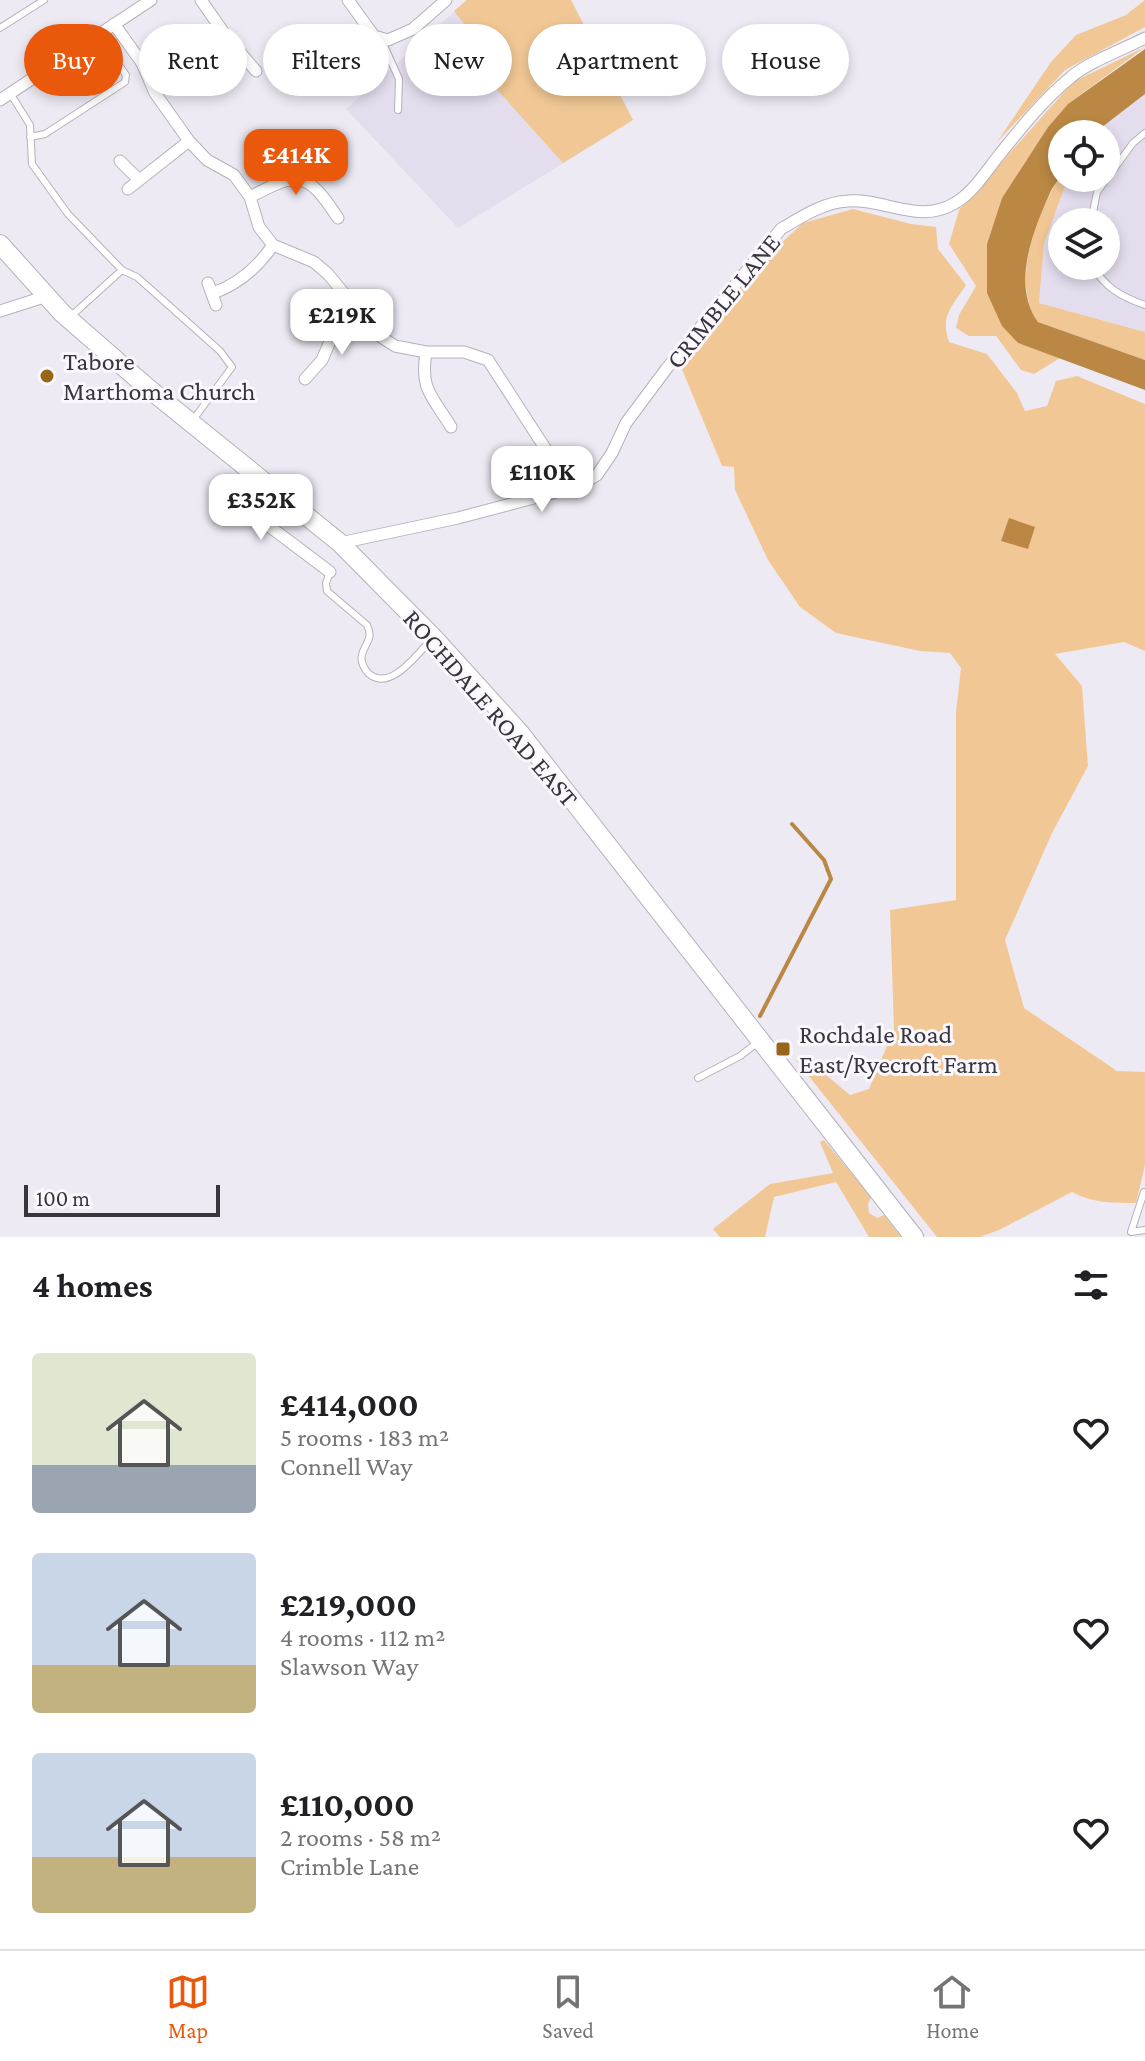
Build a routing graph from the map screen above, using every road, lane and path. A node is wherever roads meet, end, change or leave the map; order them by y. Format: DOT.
graph roads {
  1 [pos="44,0"];
  2 [pos="201,0"];
  3 [pos="348,0"];
  4 [pos="446,0"];
  5 [pos="148,1"];
  6 [pos="114,24"];
  7 [pos="364,24"];
  8 [pos="0,28"];
  9 [pos="123,37"];
  10 [pos="1145,38"];
  11 [pos="389,39"];
  12 [pos="389,57"];
  13 [pos="256,71"];
  14 [pos="24,84"];
  15 [pos="5,96"];
  16 [pos="103,96"];
  17 [pos="398,110"];
  18 [pos="1145,133"];
  19 [pos="30,137"];
  20 [pos="189,141"];
  21 [pos="120,161"];
  22 [pos="139,180"];
  23 [pos="128,189"];
  24 [pos="250,197"];
  25 [pos="1094,208"];
  26 [pos="338,218"];
  27 [pos="0,244"];
  28 [pos="273,245"];
  29 [pos="122,270"];
  30 [pos="1101,280"];
  31 [pos="212,294"];
  32 [pos="47,296"];
  33 [pos="1145,305"];
  34 [pos="0,311"];
  35 [pos="360,314"];
  36 [pos="68,318"];
  37 [pos="426,352"];
  38 [pos="305,379"];
  39 [pos="191,423"];
  40 [pos="451,427"];
  41 [pos="558,468"];
  42 [pos="280,495"];
  43 [pos="340,543"];
  44 [pos="330,572"];
  45 [pos="434,638"];
  46 [pos="760,1041"];
  47 [pos="698,1078"];
  48 [pos="1144,1192"];
  49 [pos="1145,1230"];
  50 [pos="914,1237"];
  1 -- 8 [label="lane"];
  2 -- 13 [label="street"];
  3 -- 7 [label="street"];
  4 -- 11 [label="street"];
  5 -- 6 [label="street"];
  9 -- 20 [label="street"];
  10 -- 43 [label="street, CRIMBLE LANE"];
  12 -- 17 [label="lane"];
  14 -- 15 [label="street"];
  15 -- 19 [label="lane"];
  16 -- 19 [label="lane"];
  18 -- 25 [label="lane"];
  19 -- 29 [label="lane"];
  20 -- 22 [label="street"];
  20 -- 24 [label="street"];
  21 -- 22 [label="street"];
  22 -- 23 [label="street"];
  24 -- 26 [label="street"];
  24 -- 28 [label="street"];
  27 -- 32 [label="highway, ROCHDALE ROAD EAST"];
  28 -- 31 [label="street"];
  28 -- 35 [label="street"];
  29 -- 36 [label="lane"];
  29 -- 39 [label="lane"];
  30 -- 33 [label="lane"];
  32 -- 34 [label="street"];
  32 -- 36 [label="highway, ROCHDALE ROAD EAST"];
  35 -- 37 [label="street"];
  35 -- 38 [label="street"];
  36 -- 39 [label="highway, ROCHDALE ROAD EAST"];
  37 -- 40 [label="street"];
  37 -- 41 [label="street"];
  39 -- 42 [label="highway, ROCHDALE ROAD EAST"];
  42 -- 43 [label="highway, ROCHDALE ROAD EAST"];
  42 -- 44 [label="street"];
  43 -- 45 [label="highway, ROCHDALE ROAD EAST"];
  44 -- 45 [label="lane"];
  45 -- 46 [label="highway, ROCHDALE ROAD EAST"];
  46 -- 47 [label="lane"];
  46 -- 50 [label="highway, ROCHDALE ROAD EAST"];
  48 -- 49 [label="lane"];
}
